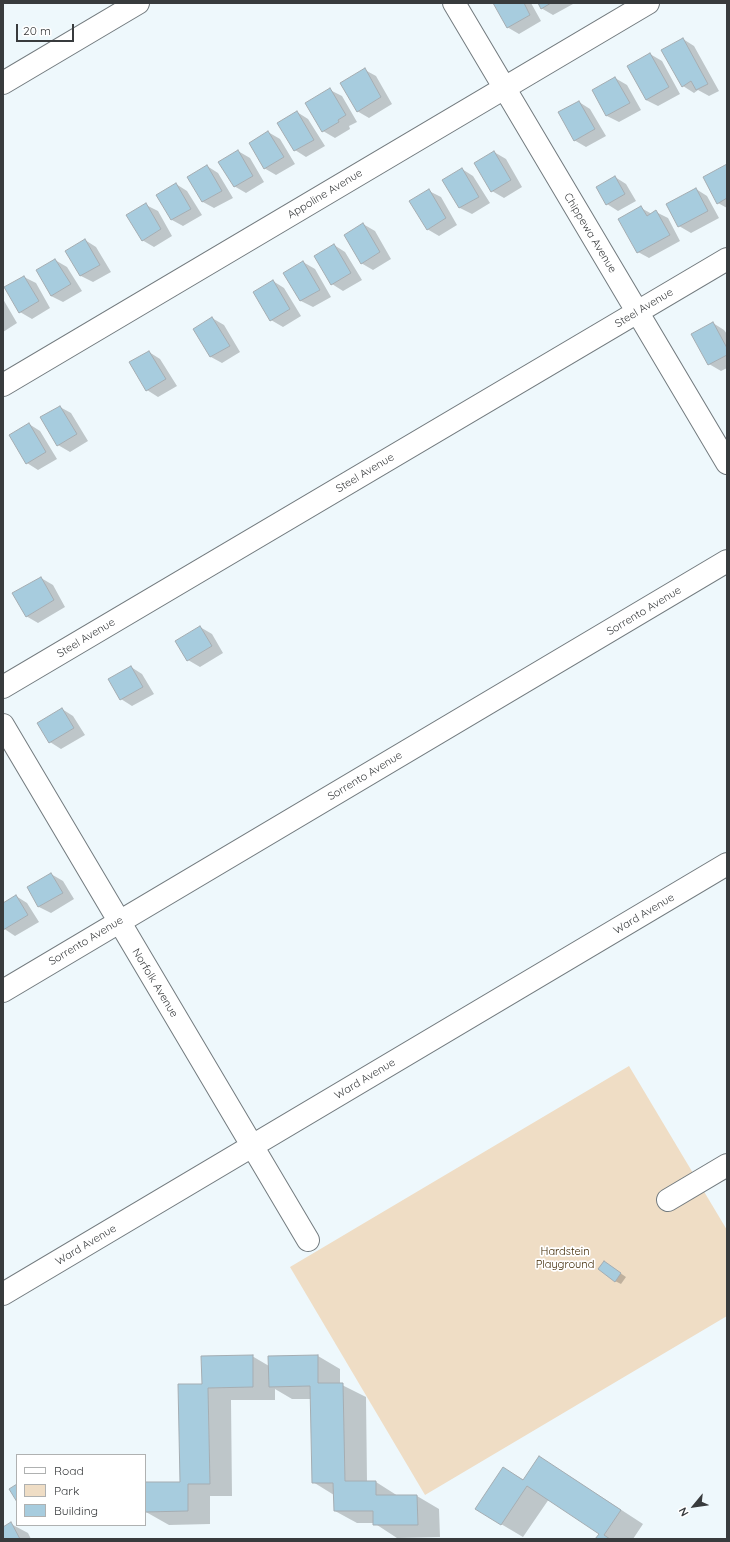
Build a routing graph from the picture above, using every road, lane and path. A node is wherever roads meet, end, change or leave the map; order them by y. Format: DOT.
graph roads {
  1 [pos="138,3"];
  2 [pos="454,3"];
  3 [pos="648,3"];
  4 [pos="3,83"];
  5 [pos="504,88"];
  6 [pos="727,258"];
  7 [pos="637,312"];
  8 [pos="3,385"];
  9 [pos="727,463"];
  10 [pos="727,561"];
  11 [pos="3,687"];
  12 [pos="3,725"];
  13 [pos="727,864"];
  14 [pos="119,922"];
  15 [pos="3,991"];
  16 [pos="252,1146"];
  17 [pos="727,1165"];
  18 [pos="668,1200"];
  19 [pos="308,1240"];
  20 [pos="3,1294"];
  1 -- 4 [label="street"];
  2 -- 5 [label="street, Chippewa Avenue"];
  3 -- 5 [label="street, Appoline Avenue"];
  5 -- 7 [label="street, Chippewa Avenue"];
  5 -- 8 [label="street, Appoline Avenue"];
  6 -- 7 [label="street, Steel Avenue"];
  7 -- 9 [label="street, Chippewa Avenue"];
  7 -- 11 [label="street, Steel Avenue"];
  10 -- 14 [label="street, Sorrento Avenue"];
  12 -- 14 [label="street, Norfolk Avenue"];
  13 -- 16 [label="street, Ward Avenue"];
  14 -- 15 [label="street, Sorrento Avenue"];
  14 -- 16 [label="street, Norfolk Avenue"];
  16 -- 19 [label="street, Norfolk Avenue"];
  16 -- 20 [label="street, Ward Avenue"];
  17 -- 18 [label="street"];
}
